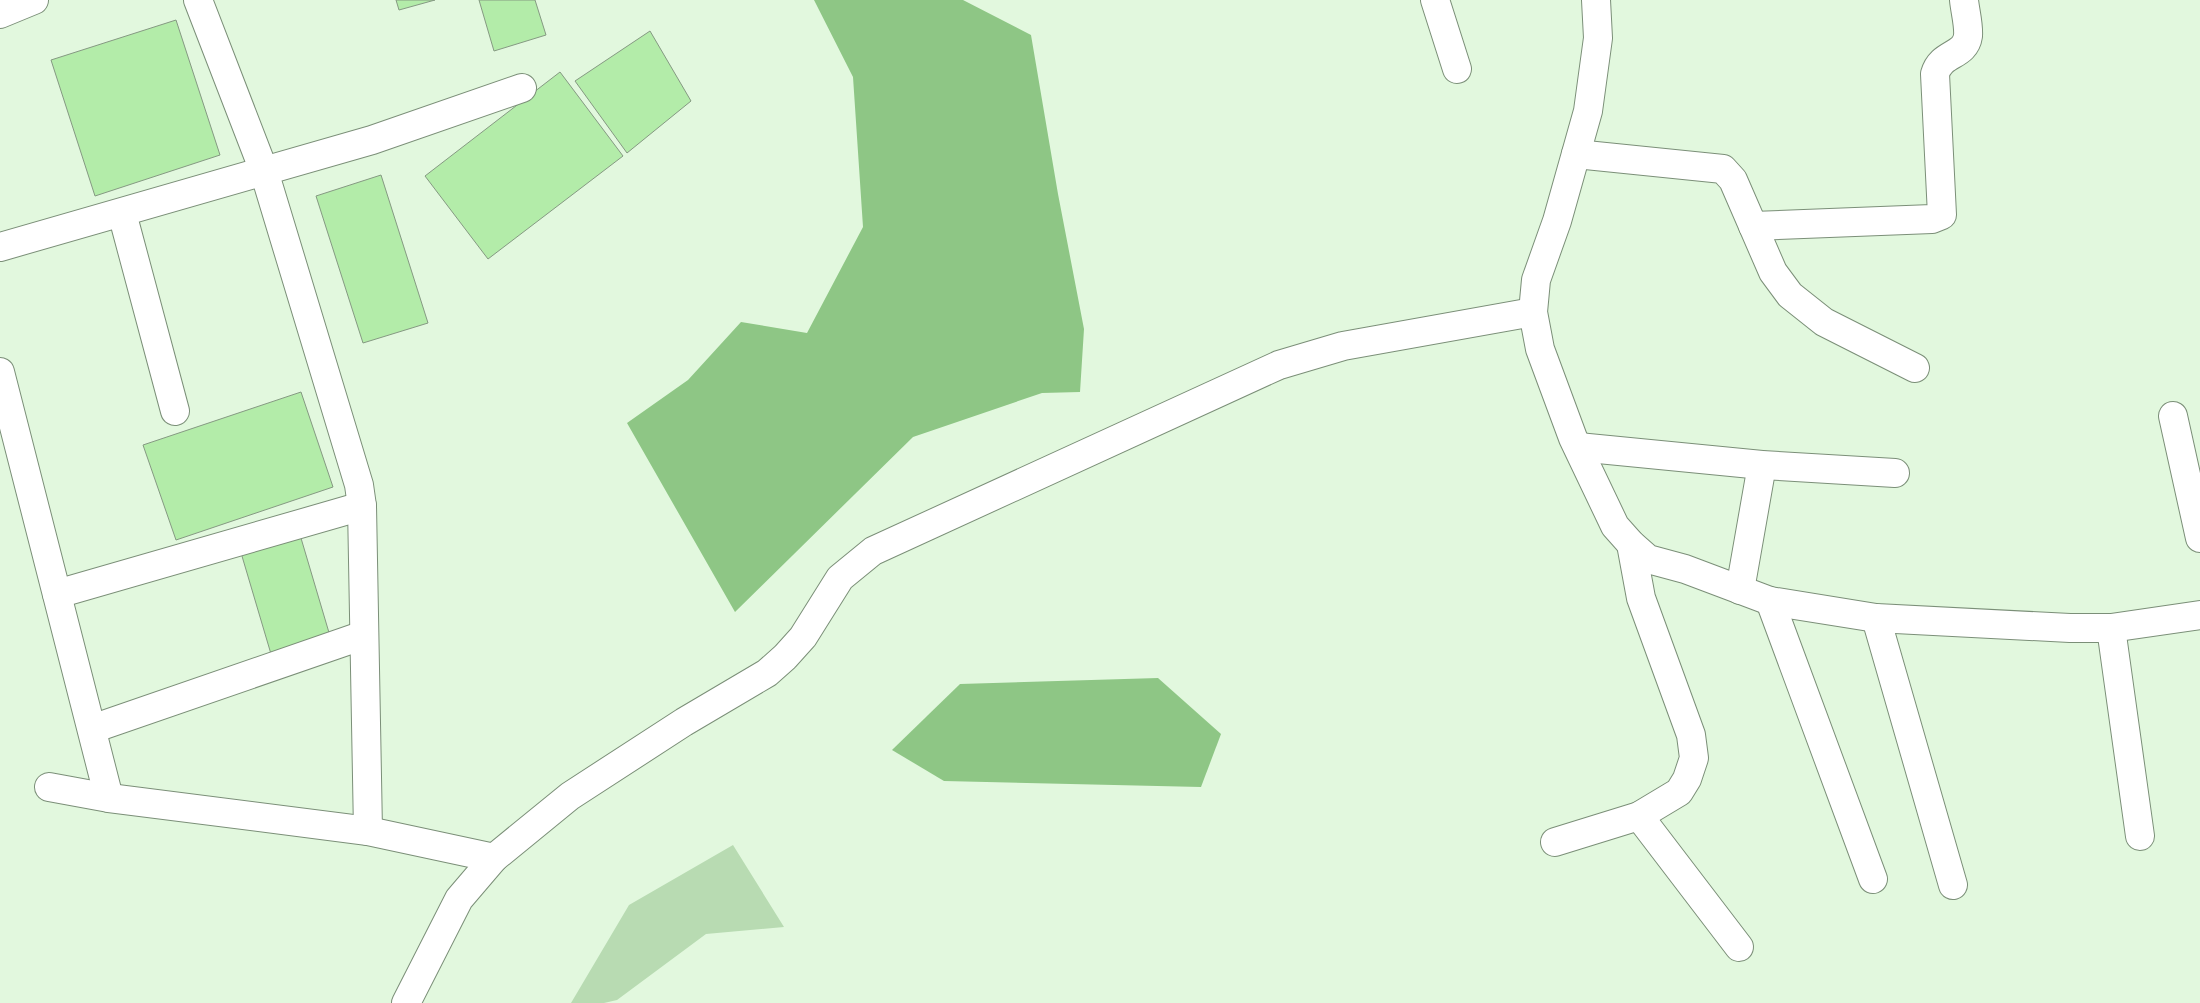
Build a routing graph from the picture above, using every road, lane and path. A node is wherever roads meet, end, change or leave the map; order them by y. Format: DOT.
graph roads {
  1 [pos="34,0"];
  2 [pos="198,0"];
  3 [pos="1435,0"];
  4 [pos="1596,0"];
  5 [pos="1964,0"];
  6 [pos="0,14"];
  7 [pos="1457,69"];
  8 [pos="522,88"];
  9 [pos="1576,154"];
  10 [pos="264,171"];
  11 [pos="122,213"];
  12 [pos="1753,226"];
  13 [pos="0,247"];
  14 [pos="1533,312"];
  15 [pos="1915,368"];
  16 [pos="0,372"];
  17 [pos="175,410"];
  18 [pos="2173,416"];
  19 [pos="6,421"];
  20 [pos="1578,447"];
  21 [pos="1762,465"];
  22 [pos="1895,474"];
  23 [pos="362,506"];
  24 [pos="2200,538"];
  25 [pos="1631,544"];
  26 [pos="1740,590"];
  27 [pos="57,594"];
  28 [pos="1770,601"];
  29 [pos="2200,615"];
  30 [pos="1876,618"];
  31 [pos="2111,628"];
  32 [pos="364,635"];
  33 [pos="92,729"];
  34 [pos="49,787"];
  35 [pos="109,798"];
  36 [pos="1639,816"];
  37 [pos="368,831"];
  38 [pos="2140,836"];
  39 [pos="1555,842"];
  40 [pos="494,858"];
  41 [pos="1874,879"];
  42 [pos="1953,886"];
  43 [pos="1739,947"];
  44 [pos="406,1003"];
  1 -- 6 [label="street"];
  2 -- 10 [label="street"];
  3 -- 7 [label="street"];
  4 -- 9 [label="street"];
  5 -- 12 [label="street"];
  8 -- 10 [label="street"];
  9 -- 12 [label="street"];
  9 -- 14 [label="street"];
  10 -- 11 [label="street"];
  10 -- 23 [label="street"];
  11 -- 13 [label="street"];
  11 -- 17 [label="street"];
  12 -- 15 [label="street"];
  14 -- 20 [label="street"];
  14 -- 40 [label="street"];
  16 -- 19 [label="street"];
  18 -- 24 [label="street"];
  19 -- 27 [label="street"];
  20 -- 21 [label="street"];
  20 -- 25 [label="street"];
  21 -- 22 [label="street"];
  21 -- 26 [label="street"];
  23 -- 27 [label="street"];
  23 -- 32 [label="street"];
  25 -- 26 [label="street"];
  25 -- 36 [label="street"];
  26 -- 28 [label="street"];
  27 -- 33 [label="street"];
  28 -- 30 [label="street"];
  28 -- 41 [label="street"];
  29 -- 31 [label="street"];
  30 -- 31 [label="street"];
  30 -- 42 [label="street"];
  31 -- 38 [label="street"];
  32 -- 33 [label="street"];
  32 -- 37 [label="street"];
  33 -- 35 [label="street"];
  34 -- 35 [label="street"];
  35 -- 37 [label="street"];
  36 -- 39 [label="street"];
  36 -- 43 [label="street"];
  37 -- 40 [label="street"];
  40 -- 44 [label="street"];
}
